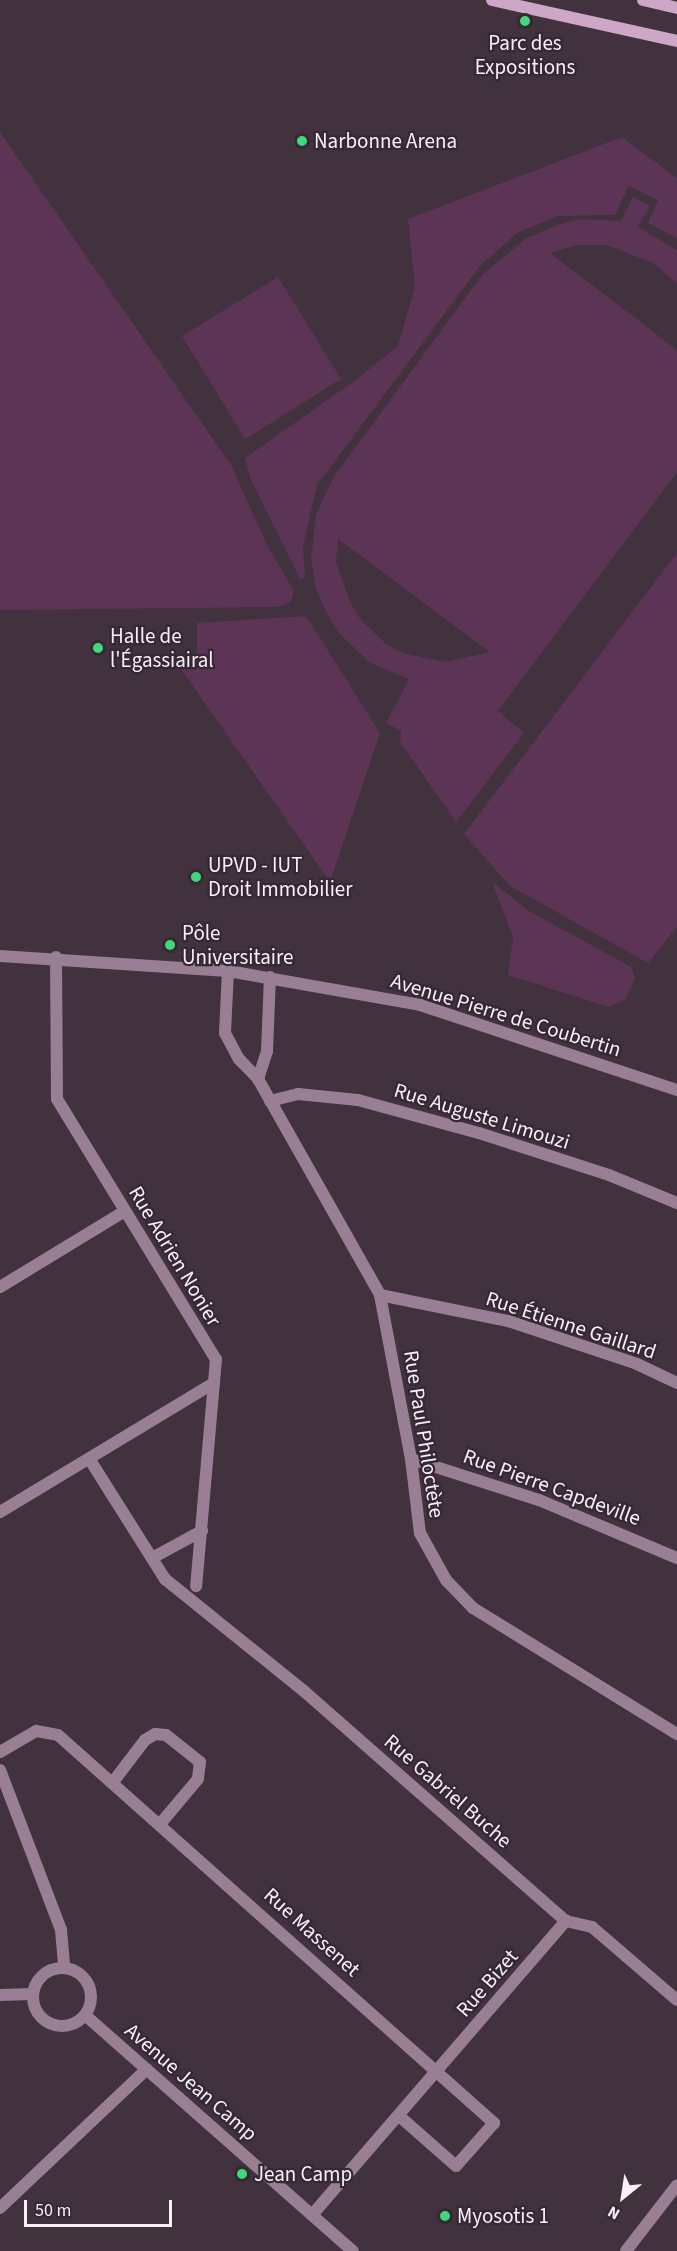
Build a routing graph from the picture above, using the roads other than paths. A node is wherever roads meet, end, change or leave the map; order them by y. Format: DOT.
graph roads {
  1 [pos="492,0"];
  2 [pos="643,0"];
  3 [pos="677,8"];
  4 [pos="677,41"];
  5 [pos="0,956"];
  6 [pos="56,957"];
  7 [pos="228,971"];
  8 [pos="270,977"];
  9 [pos="258,1079"];
  10 [pos="677,1090"];
  11 [pos="270,1101"];
  12 [pos="677,1203"];
  13 [pos="125,1212"];
  14 [pos="0,1287"];
  15 [pos="380,1295"];
  16 [pos="214,1383"];
  17 [pos="677,1383"];
  18 [pos="411,1459"];
  19 [pos="90,1460"];
  20 [pos="0,1512"];
  21 [pos="202,1531"];
  22 [pos="152,1558"];
  23 [pos="677,1558"];
  24 [pos="196,1586"];
  25 [pos="677,1734"];
  26 [pos="0,1752"];
  27 [pos="0,1770"];
  28 [pos="113,1782"];
  29 [pos="161,1823"];
  30 [pos="566,1921"];
  31 [pos="64,1968"];
  32 [pos="32,1994"];
  33 [pos="0,1995"];
  34 [pos="677,2000"];
  35 [pos="84,2015"];
  36 [pos="147,2069"];
  37 [pos="437,2070"];
  38 [pos="399,2116"];
  39 [pos="677,2185"];
  40 [pos="0,2208"];
  41 [pos="312,2215"];
  42 [pos="628,2250"];
  43 [pos="353,2251"];
  1 -- 4 [label="main road"];
  2 -- 3 [label="main road"];
  5 -- 6 [label="street, Avenue Pierre de Coubertin"];
  6 -- 7 [label="street, Avenue Pierre de Coubertin"];
  6 -- 13 [label="street, Rue Adrien Nonier"];
  7 -- 8 [label="street, Avenue Pierre de Coubertin"];
  7 -- 9 [label="street, Rue Paul Philoctète"];
  8 -- 9 [label="street"];
  8 -- 10 [label="street, Avenue Pierre de Coubertin"];
  9 -- 11 [label="street, Rue Paul Philoctète"];
  11 -- 12 [label="street, Rue Auguste Limouzi"];
  11 -- 15 [label="street, Rue Paul Philoctète"];
  13 -- 14 [label="street"];
  13 -- 16 [label="street, Rue Adrien Nonier"];
  15 -- 17 [label="street, Rue Étienne Gaillard"];
  15 -- 18 [label="street, Rue Paul Philoctète"];
  16 -- 19 [label="street"];
  16 -- 21 [label="street, Rue Adrien Nonier"];
  18 -- 23 [label="street, Rue Pierre Capdeville"];
  18 -- 25 [label="street, Rue Paul Philoctète"];
  19 -- 20 [label="street"];
  19 -- 22 [label="street, Rue Gabriel Buche"];
  21 -- 22 [label="street"];
  21 -- 24 [label="street, Rue Adrien Nonier"];
  22 -- 30 [label="street, Rue Gabriel Buche"];
  26 -- 28 [label="street, Rue Massenet"];
  27 -- 31 [label="street"];
  28 -- 29 [label="street, Rue Massenet"];
  28 -- 29 [label="street"];
  29 -- 37 [label="street, Rue Massenet"];
  30 -- 34 [label="street, Rue Gabriel Buche"];
  30 -- 37 [label="street, Rue Bizet"];
  31 -- 32 [label="street"];
  31 -- 35 [label="street"];
  32 -- 33 [label="street"];
  32 -- 35 [label="street"];
  35 -- 36 [label="street, Avenue Jean Camp"];
  36 -- 40 [label="street"];
  36 -- 41 [label="street, Avenue Jean Camp"];
  37 -- 38 [label="street, Rue Bizet"];
  37 -- 38 [label="street"];
  38 -- 41 [label="street, Rue Bizet"];
  39 -- 42 [label="street"];
  41 -- 43 [label="street, Avenue Jean Camp"];
}
